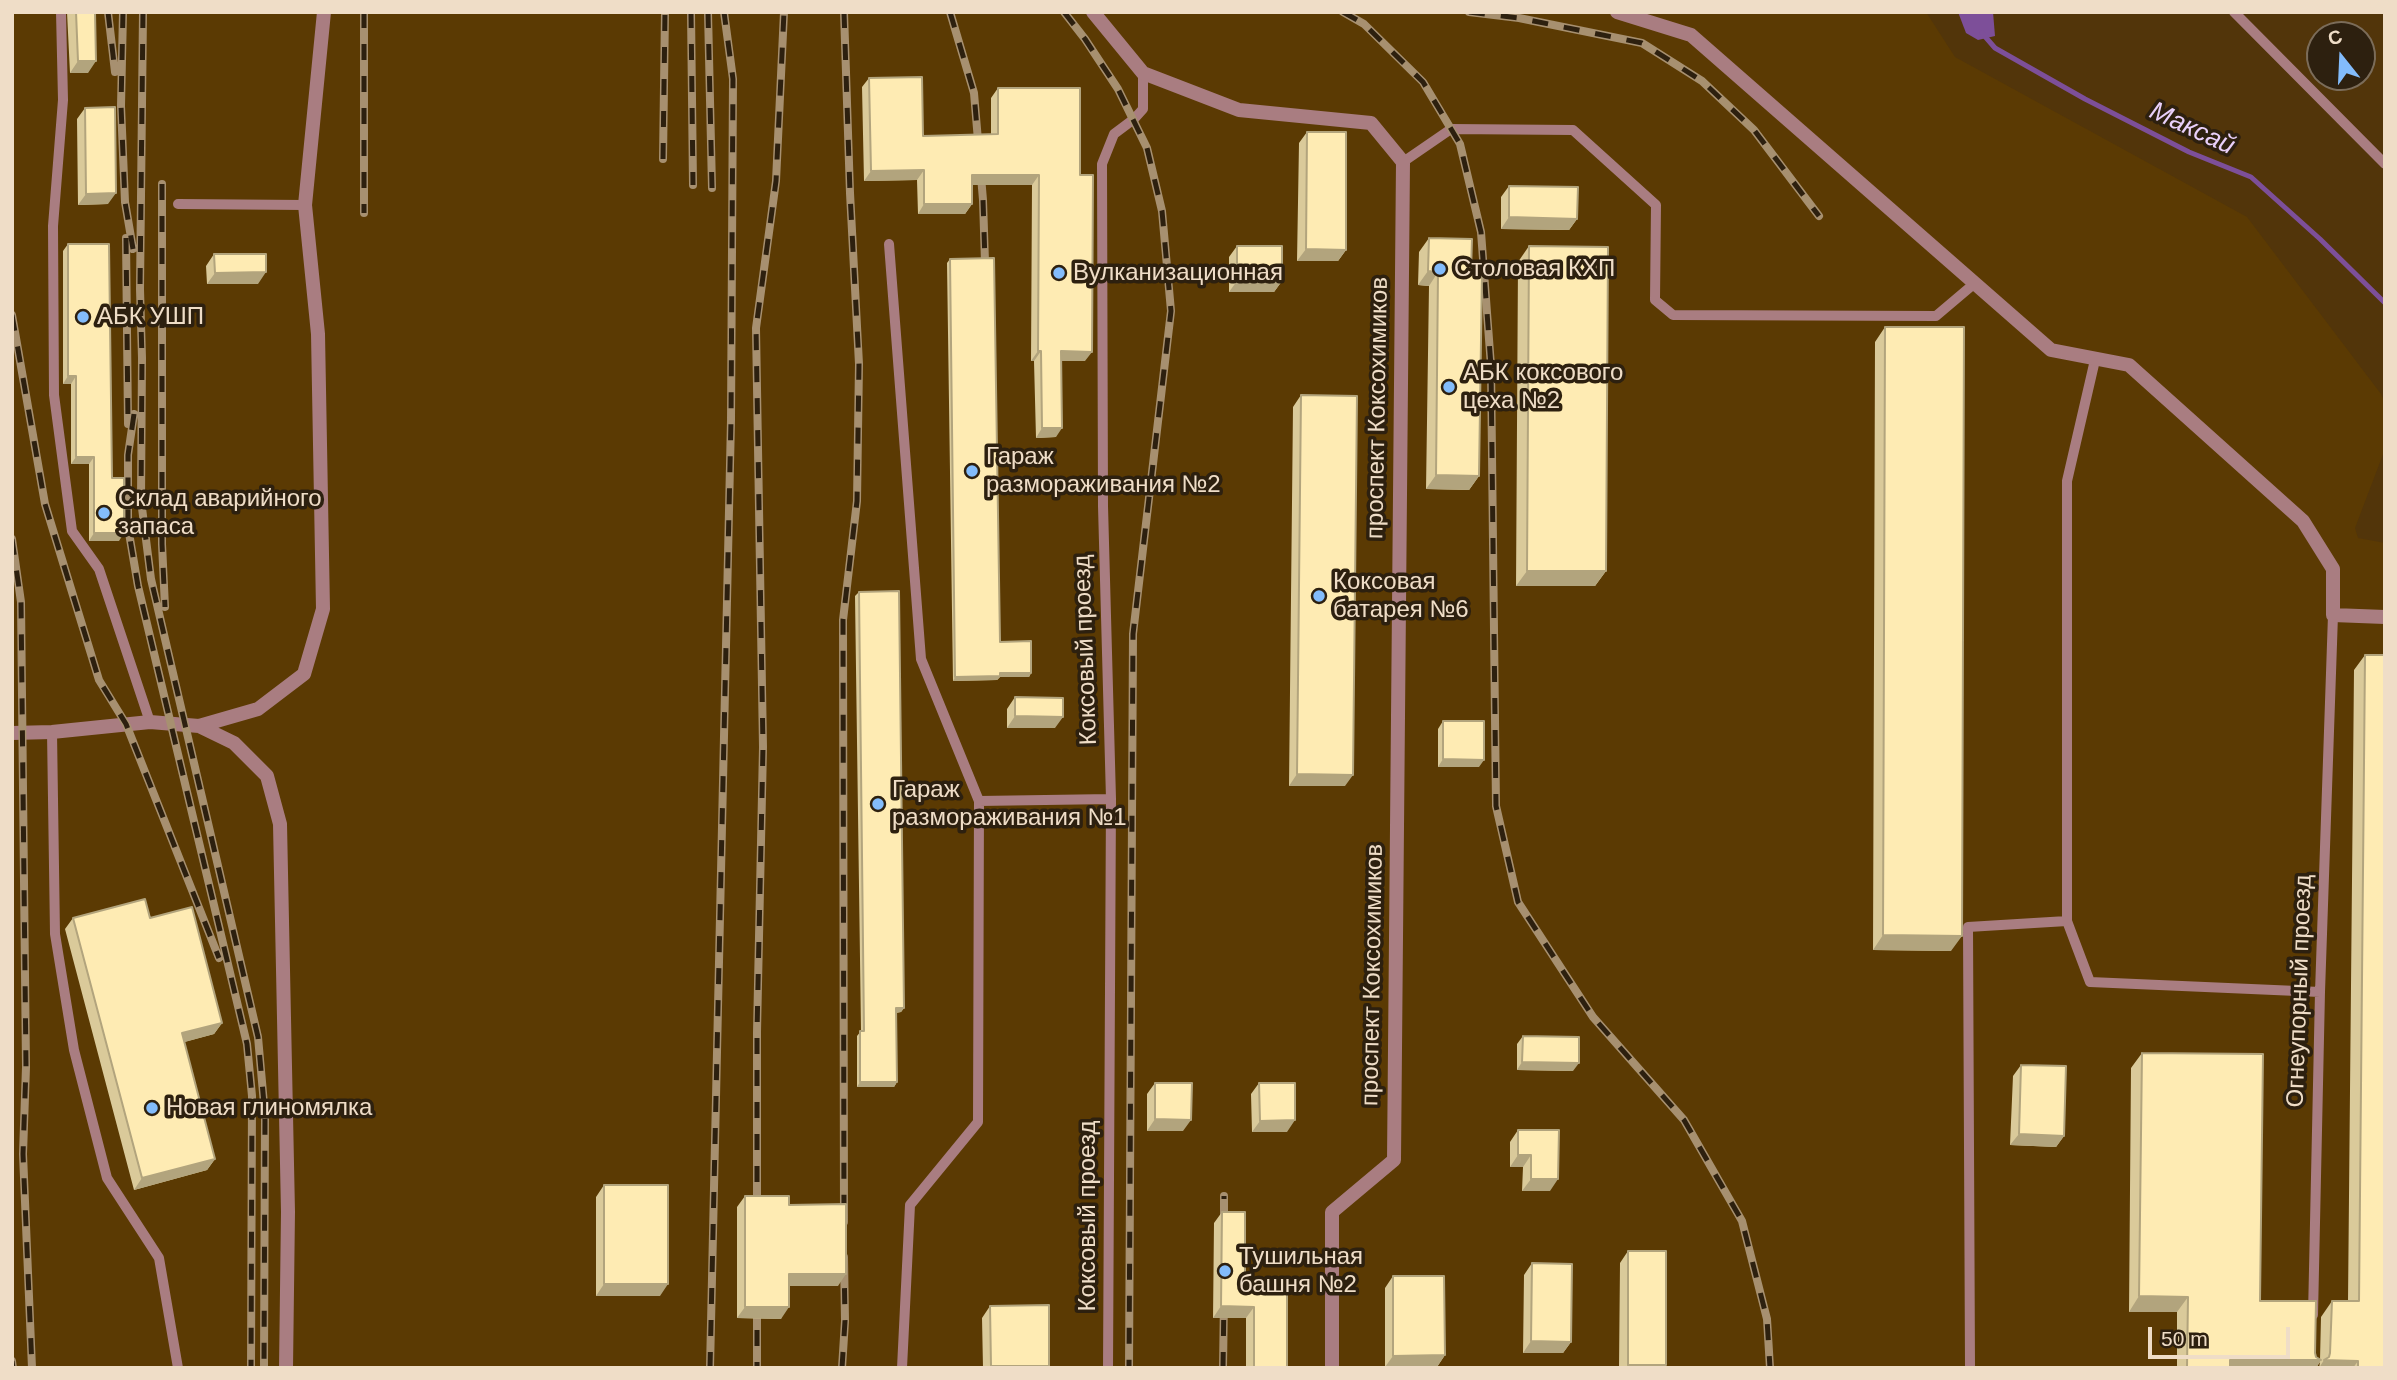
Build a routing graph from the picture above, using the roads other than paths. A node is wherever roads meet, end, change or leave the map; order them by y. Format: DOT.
graph roads {
  1 [pos="61,12"];
  2 [pos="324,12"];
  3 [pos="1093,12"];
  4 [pos="1617,12"];
  5 [pos="2234,12"];
  6 [pos="1143,73"];
  7 [pos="1403,162"];
  8 [pos="2385,164"];
  9 [pos="178,204"];
  10 [pos="305,205"];
  11 [pos="889,244"];
  12 [pos="1975,284"];
  13 [pos="2095,360"];
  14 [pos="2333,615"];
  15 [pos="2385,617"];
  16 [pos="150,722"];
  17 [pos="199,726"];
  18 [pos="52,732"];
  19 [pos="12,733"];
  20 [pos="1111,799"];
  21 [pos="979,801"];
  22 [pos="2067,921"];
  23 [pos="2320,992"];
  24 [pos="2312,1329"];
  25 [pos="178,1368"];
  26 [pos="286,1368"];
  27 [pos="902,1368"];
  28 [pos="1108,1368"];
  29 [pos="1332,1368"];
  30 [pos="1970,1368"];
  1 -- 16 [label="lane"];
  2 -- 10 [label="street"];
  3 -- 6 [label="street"];
  4 -- 12 [label="street"];
  5 -- 8 [label="lane"];
  6 -- 7 [label="street"];
  6 -- 20 [label="lane, Коксовый проезд"];
  7 -- 12 [label="lane"];
  7 -- 29 [label="street, проспект Коксохимиков"];
  9 -- 10 [label="lane"];
  10 -- 17 [label="street"];
  11 -- 21 [label="lane"];
  12 -- 13 [label="street"];
  13 -- 14 [label="street"];
  13 -- 22 [label="lane"];
  14 -- 15 [label="street"];
  14 -- 23 [label="lane, Огнеупорный проезд"];
  16 -- 17 [label="street"];
  16 -- 18 [label="street"];
  17 -- 26 [label="street"];
  18 -- 19 [label="street"];
  18 -- 25 [label="lane"];
  20 -- 21 [label="lane"];
  20 -- 28 [label="lane, Коксовый проезд"];
  21 -- 27 [label="lane"];
  22 -- 23 [label="lane"];
  22 -- 30 [label="lane"];
  23 -- 24 [label="lane, Огнеупорный проезд"];
}
